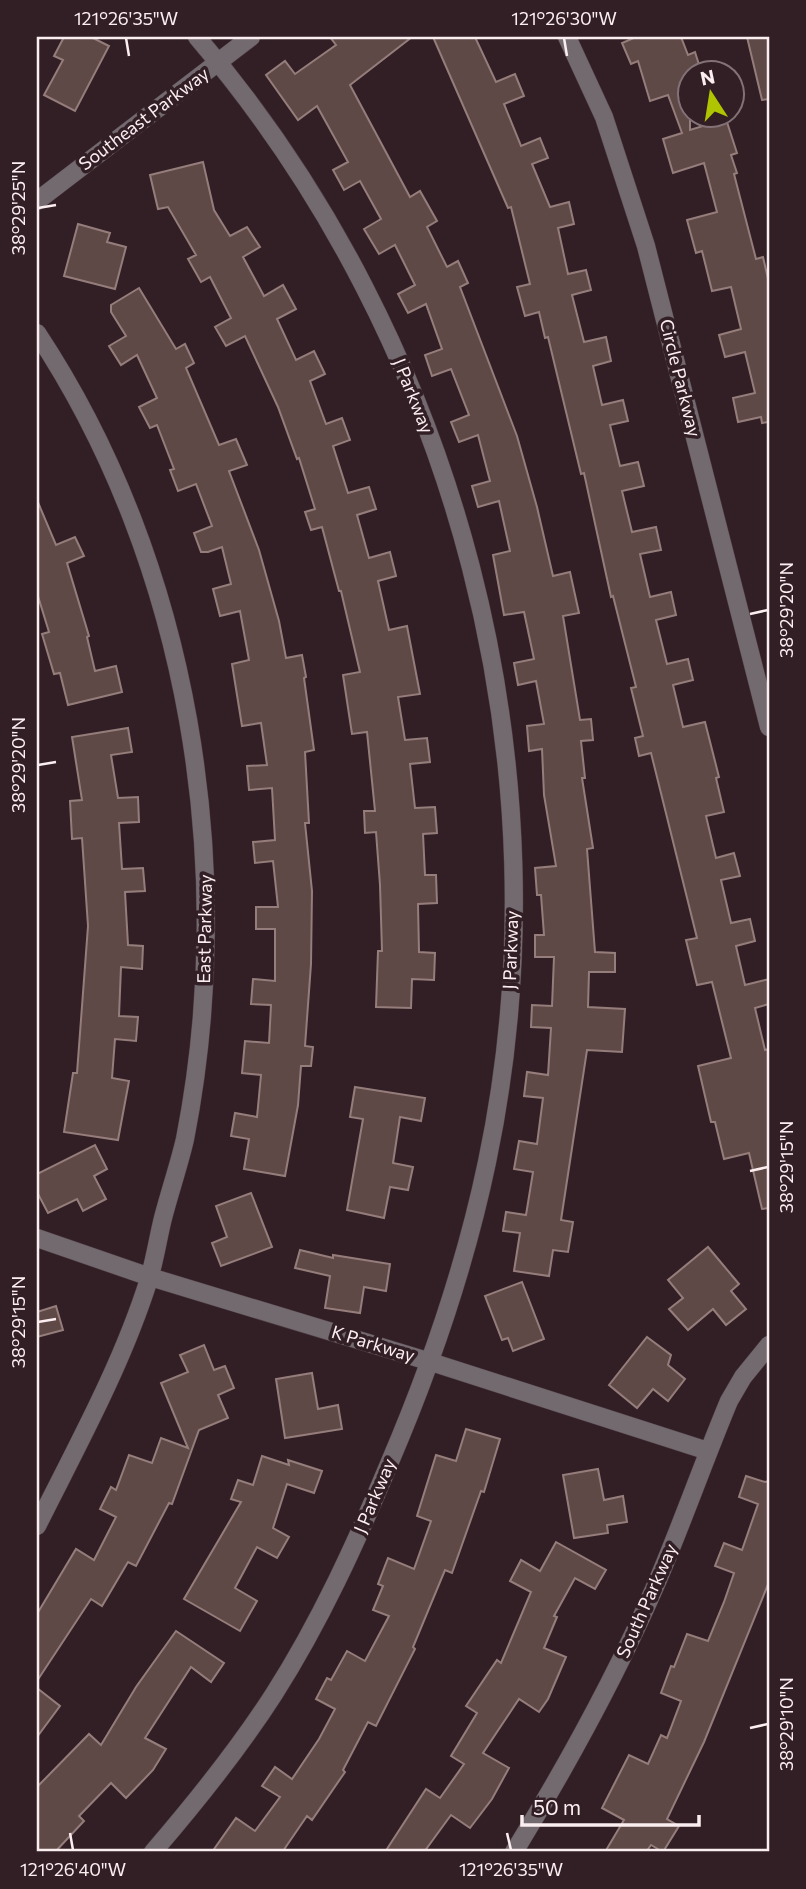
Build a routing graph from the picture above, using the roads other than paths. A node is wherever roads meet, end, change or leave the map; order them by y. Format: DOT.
graph roads {
  1 [pos="197,37"];
  2 [pos="251,37"];
  3 [pos="567,37"];
  4 [pos="219,62"];
  5 [pos="37,201"];
  6 [pos="37,333"];
  7 [pos="762,664"];
  8 [pos="769,727"];
  9 [pos="37,1238"];
  10 [pos="150,1277"];
  11 [pos="769,1345"];
  12 [pos="431,1362"];
  13 [pos="708,1451"];
  14 [pos="37,1526"];
  15 [pos="153,1852"];
  16 [pos="514,1852"];
  1 -- 4 [label="street, J Parkway"];
  2 -- 4 [label="street, Southeast Parkway"];
  3 -- 7 [label="street, Circle Parkway"];
  4 -- 5 [label="street, Southeast Parkway"];
  4 -- 12 [label="street, J Parkway"];
  6 -- 10 [label="street, East Parkway"];
  7 -- 8 [label="street, Circle Parkway"];
  9 -- 10 [label="street, K Parkway"];
  10 -- 12 [label="street, K Parkway"];
  10 -- 14 [label="street, East Parkway"];
  11 -- 13 [label="street, South Parkway"];
  12 -- 13 [label="street, K Parkway"];
  12 -- 15 [label="street, J Parkway"];
  13 -- 16 [label="street, South Parkway"];
}
